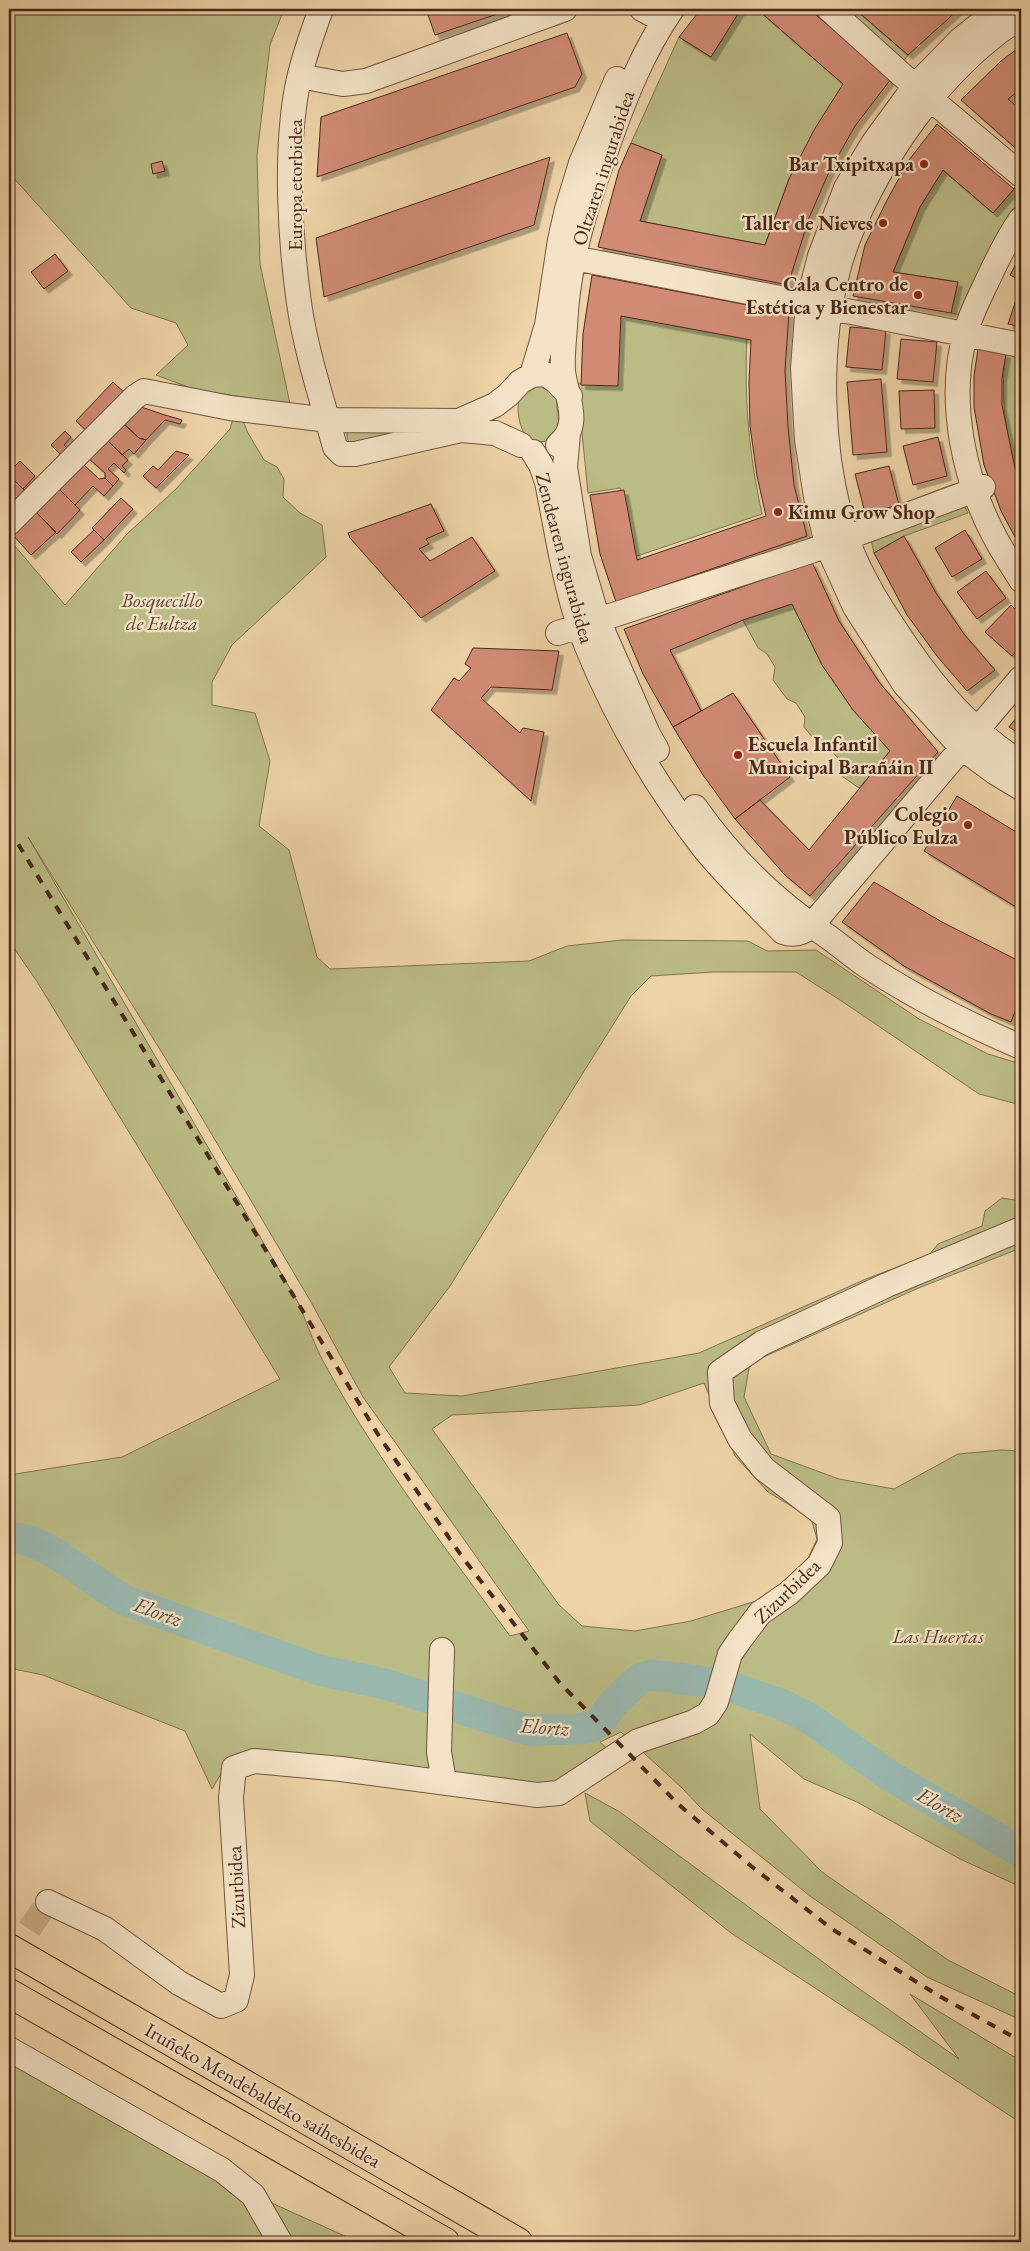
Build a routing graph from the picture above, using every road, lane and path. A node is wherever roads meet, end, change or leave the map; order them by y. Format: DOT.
graph roads {
  1 [pos="321,9"];
  2 [pos="565,9"];
  3 [pos="829,9"];
  4 [pos="999,9"];
  5 [pos="657,12"];
  6 [pos="1021,18"];
  7 [pos="315,79"];
  8 [pos="923,92"];
  9 [pos="1021,175"];
  10 [pos="1021,219"];
  11 [pos="574,258"];
  12 [pos="820,305"];
  13 [pos="965,334"];
  14 [pos="1021,344"];
  15 [pos="532,374"];
  16 [pos="508,395"];
  17 [pos="570,396"];
  18 [pos="328,420"];
  19 [pos="568,434"];
  20 [pos="527,449"];
  21 [pos="979,489"];
  22 [pos="9,523"];
  23 [pos="837,541"];
  24 [pos="1021,580"];
  25 [pos="579,626"];
  26 [pos="1021,678"];
  27 [pos="977,728"];
  28 [pos="962,748"];
  29 [pos="1021,763"];
  30 [pos="1021,788"];
  31 [pos="811,926"];
  32 [pos="1021,1047"];
  33 [pos="1021,1229"];
  34 [pos="442,1650"];
  35 [pos="444,1782"];
  36 [pos="48,1902"];
  37 [pos="9,1948"];
  38 [pos="9,1993"];
  39 [pos="9,2049"];
  40 [pos="280,2242"];
  41 [pos="445,2242"];
  42 [pos="518,2242"];
  1 -- 18 [label="street, Europa etorbidea"];
  2 -- 7 [label="street"];
  3 -- 8 [label="street"];
  4 -- 8 [label="street"];
  5 -- 11 [label="street, Oltzaren ingurabidea"];
  5 -- 15 [label="street, Oltzaren ingurabidea"];
  6 -- 8 [label="street"];
  8 -- 9 [label="street"];
  8 -- 12 [label="street"];
  10 -- 13 [label="street"];
  11 -- 12 [label="street"];
  11 -- 17 [label="street, Oltzaren ingurabidea"];
  12 -- 13 [label="street"];
  12 -- 23 [label="street"];
  13 -- 14 [label="street"];
  13 -- 21 [label="street"];
  15 -- 16 [label="street"];
  15 -- 17 [label="street"];
  16 -- 18 [label="street"];
  16 -- 20 [label="street"];
  17 -- 19 [label="street"];
  18 -- 20 [label="street, Europa etorbidea"];
  18 -- 22 [label="street"];
  19 -- 20 [label="street"];
  19 -- 25 [label="street, Zendearen ingurabidea"];
  20 -- 25 [label="street, Zendearen ingurabidea"];
  21 -- 23 [label="street"];
  21 -- 24 [label="street"];
  23 -- 25 [label="street"];
  23 -- 27 [label="street"];
  23 -- 28 [label="street"];
  25 -- 31 [label="street, Zendearen ingurabidea"];
  26 -- 27 [label="street"];
  27 -- 28 [label="street"];
  27 -- 29 [label="street"];
  28 -- 30 [label="street"];
  28 -- 31 [label="street"];
  31 -- 32 [label="street, Zendearen ingurabidea"];
  33 -- 35 [label="street, Zizurbidea"];
  34 -- 35 [label="street"];
  35 -- 36 [label="street, Zizurbidea"];
  37 -- 42 [label="highway, Iruñeko Mendebaldeko saihesbidea"];
  38 -- 41 [label="highway, Iruñeko Mendebaldeko saihesbidea"];
  39 -- 40 [label="street"];
}
